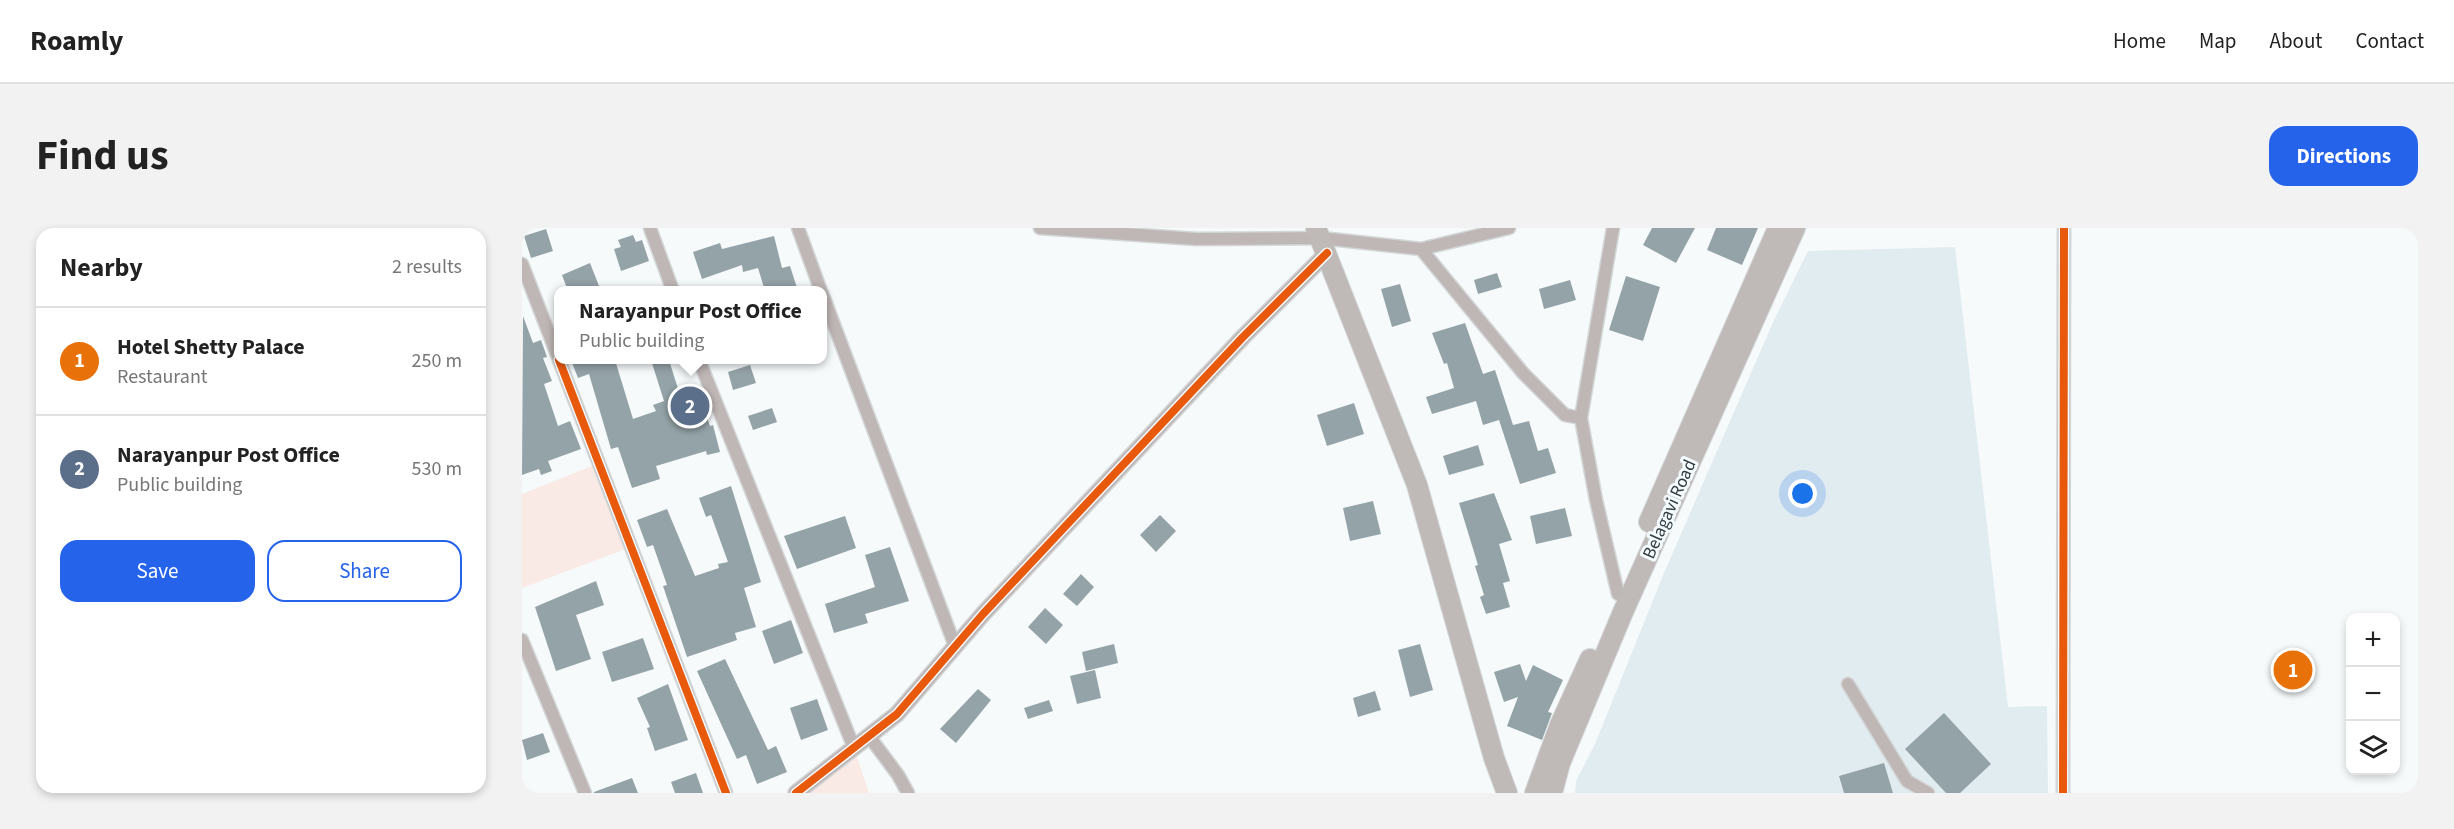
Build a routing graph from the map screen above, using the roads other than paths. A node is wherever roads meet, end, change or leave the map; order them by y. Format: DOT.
graph roads {
  1 [pos="650,228"];
  2 [pos="798,228"];
  3 [pos="1040,228"];
  4 [pos="1509,228"];
  5 [pos="1613,228"];
  6 [pos="1778,228"];
  7 [pos="1795,228"];
  8 [pos="2064,228"];
  9 [pos="1321,240"];
  10 [pos="1421,249"];
  11 [pos="522,264"];
  12 [pos="671,286"];
  13 [pos="820,286"];
  14 [pos="827,305"];
  15 [pos="554,348"];
  16 [pos="560,364"];
  17 [pos="701,364"];
  18 [pos="1581,418"];
  19 [pos="1618,594"];
  20 [pos="522,640"];
  21 [pos="955,646"];
  22 [pos="1848,684"];
  23 [pos="869,736"];
  24 [pos="854,748"];
  25 [pos="585,793"];
  26 [pos="726,793"];
  27 [pos="796,793"];
  28 [pos="908,793"];
  29 [pos="1507,793"];
  30 [pos="1536,793"];
  31 [pos="1552,793"];
  32 [pos="1928,793"];
  33 [pos="2063,793"];
  1 -- 12 [label="street"];
  2 -- 13 [label="street"];
  3 -- 9 [label="street"];
  4 -- 10 [label="street"];
  5 -- 18 [label="street"];
  6 -- 19 [label="main road"];
  7 -- 31 [label="main road, Belagavi Road"];
  8 -- 33 [label="street"];
  9 -- 10 [label="street"];
  9 -- 21 [label="street"];
  9 -- 29 [label="main road"];
  10 -- 18 [label="street"];
  11 -- 15 [label="street"];
  14 -- 21 [label="street"];
  16 -- 26 [label="street"];
  17 -- 24 [label="street"];
  18 -- 19 [label="street"];
  19 -- 30 [label="main road"];
  20 -- 25 [label="street"];
  21 -- 23 [label="street"];
  22 -- 32 [label="street"];
  23 -- 24 [label="street"];
  23 -- 28 [label="street"];
  24 -- 27 [label="street"];
}
